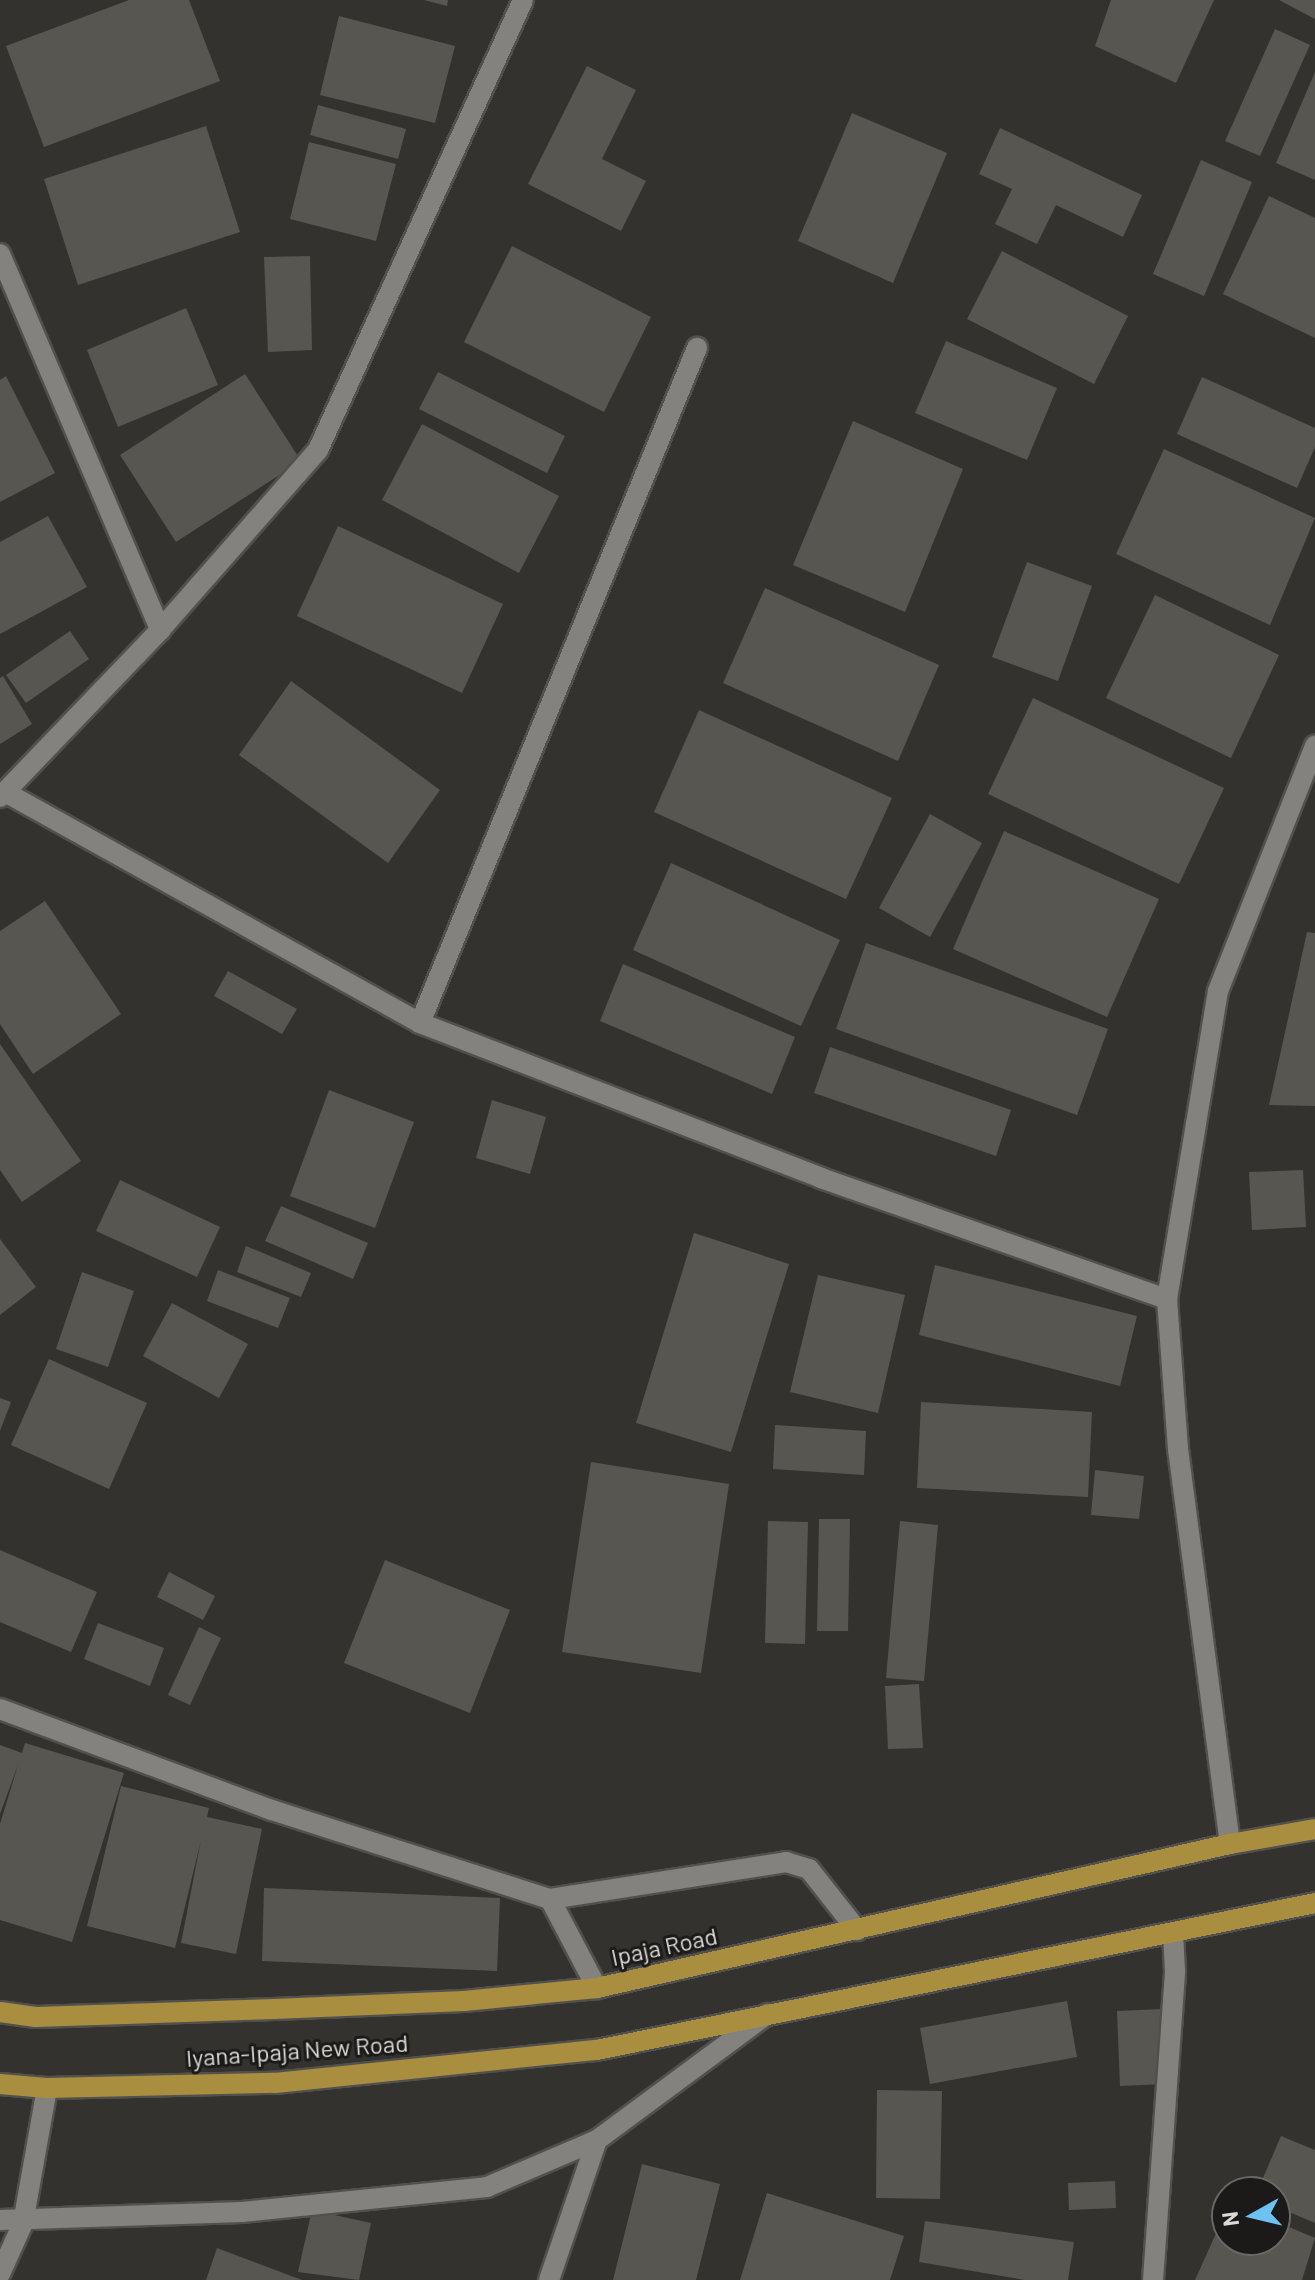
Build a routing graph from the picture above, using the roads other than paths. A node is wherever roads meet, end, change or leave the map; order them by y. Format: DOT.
graph roads {
  1 [pos="523,0"];
  2 [pos="0,254"];
  3 [pos="697,348"];
  4 [pos="160,630"];
  5 [pos="1315,746"];
  6 [pos="2,794"];
  7 [pos="420,1023"];
  8 [pos="1167,1299"];
  9 [pos="0,1709"];
  10 [pos="1315,1829"];
  11 [pos="1230,1844"];
  12 [pos="550,1899"];
  13 [pos="1315,1903"];
  14 [pos="857,1930"];
  15 [pos="1173,1935"];
  16 [pos="597,1988"];
  17 [pos="0,2012"];
  18 [pos="768,2013"];
  19 [pos="0,2084"];
  20 [pos="47,2088"];
  21 [pos="597,2140"];
  22 [pos="0,2220"];
  23 [pos="23,2223"];
  24 [pos="0,2274"];
  25 [pos="549,2280"];
  26 [pos="1153,2280"];
  1 -- 4 [label="street"];
  2 -- 4 [label="street"];
  3 -- 7 [label="street"];
  4 -- 6 [label="street"];
  5 -- 8 [label="street"];
  6 -- 7 [label="street"];
  7 -- 8 [label="street"];
  8 -- 11 [label="street"];
  9 -- 12 [label="street"];
  10 -- 11 [label="main road, Ipaja Road"];
  11 -- 14 [label="main road, Ipaja Road"];
  12 -- 14 [label="street"];
  12 -- 16 [label="street, Ipaja Road"];
  13 -- 15 [label="main road"];
  14 -- 16 [label="main road, Ipaja Road"];
  15 -- 18 [label="main road"];
  15 -- 26 [label="street"];
  16 -- 17 [label="main road, Iyana-Ipaja New Road"];
  18 -- 20 [label="main road, Iyana-Ipaja New Road"];
  18 -- 21 [label="street"];
  19 -- 20 [label="main road, Iyana-Ipaja New Road"];
  20 -- 23 [label="street"];
  21 -- 23 [label="street"];
  21 -- 25 [label="street"];
  22 -- 23 [label="street"];
  23 -- 24 [label="street"];
}
